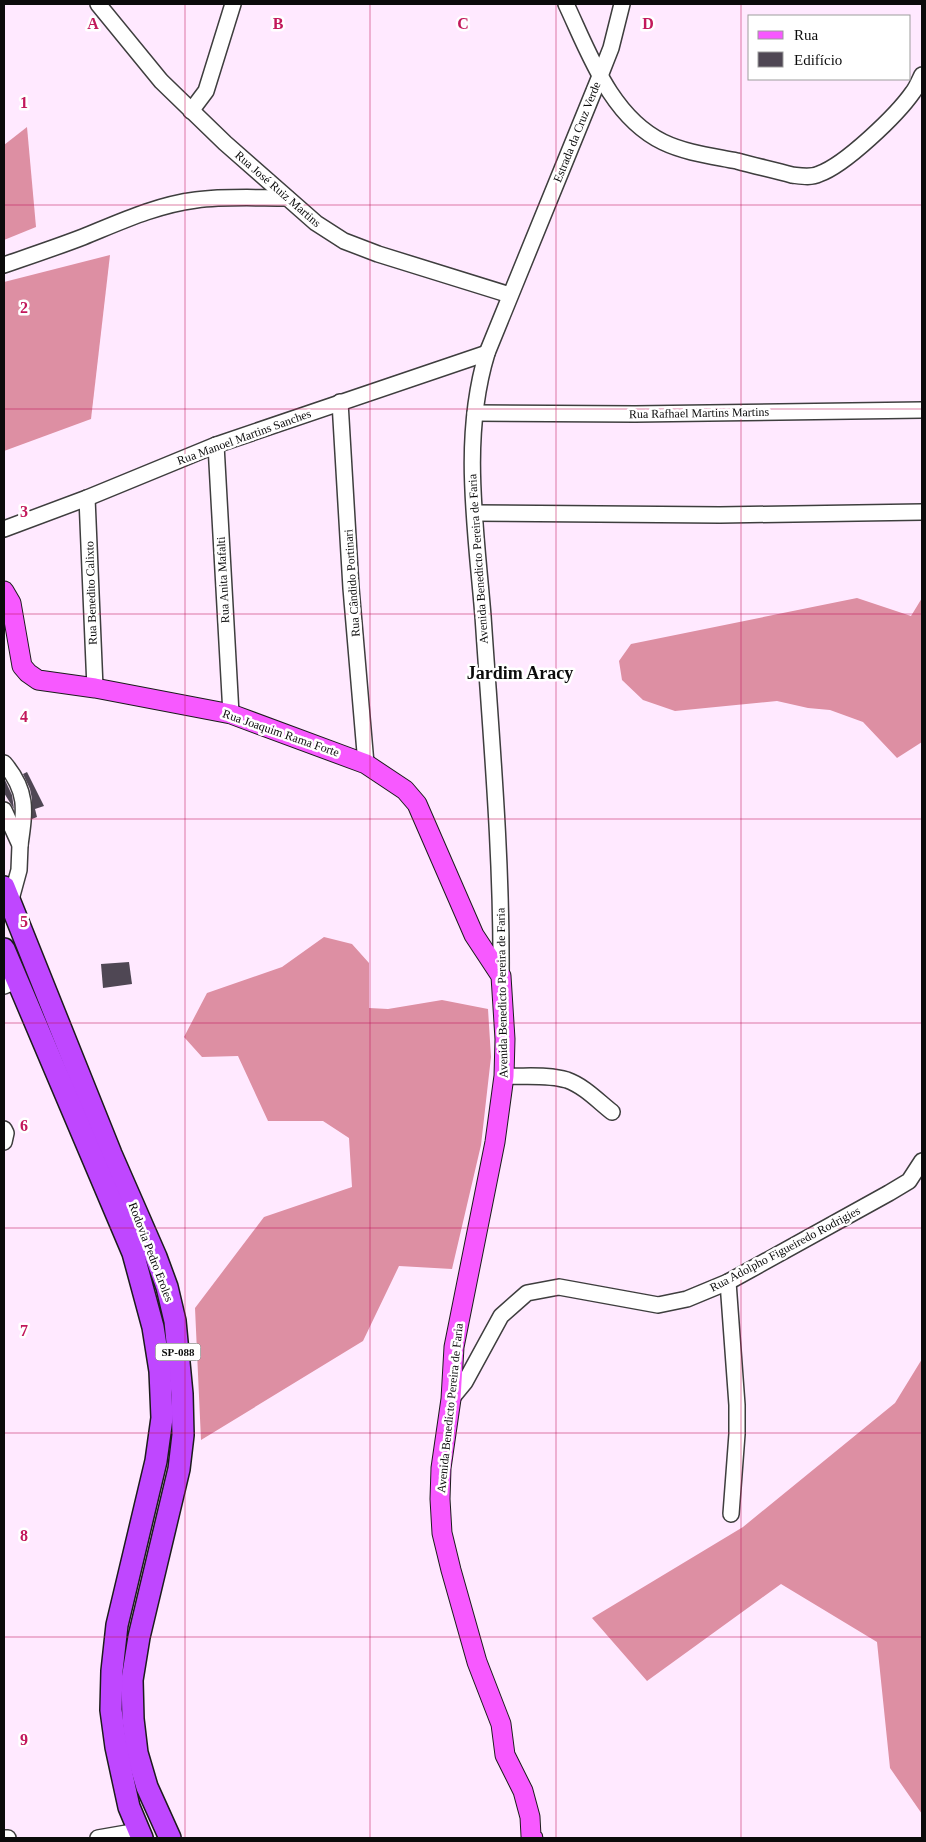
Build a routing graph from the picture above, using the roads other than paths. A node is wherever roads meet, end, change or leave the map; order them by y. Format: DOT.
graph roads {
  1 [pos="98,4"];
  2 [pos="233,4"];
  3 [pos="566,4"];
  4 [pos="622,4"];
  5 [pos="922,75"];
  6 [pos="600,76"];
  7 [pos="191,111"];
  8 [pos="287,198"];
  9 [pos="526,257"];
  10 [pos="4,265"];
  11 [pos="510,295"];
  12 [pos="487,353"];
  13 [pos="340,402"];
  14 [pos="922,410"];
  15 [pos="475,413"];
  16 [pos="216,445"];
  17 [pos="87,498"];
  18 [pos="922,512"];
  19 [pos="475,513"];
  20 [pos="4,529"];
  21 [pos="4,591"];
  22 [pos="95,688"];
  23 [pos="231,714"];
  24 [pos="4,763"];
  25 [pos="366,764"];
  26 [pos="4,810"];
  27 [pos="20,845"];
  28 [pos="7,895"];
  29 [pos="4,949"];
  30 [pos="501,976"];
  31 [pos="11,983"];
  32 [pos="504,1076"];
  33 [pos="612,1112"];
  34 [pos="4,1129"];
  35 [pos="4,1142"];
  36 [pos="922,1161"];
  37 [pos="916,1182"];
  38 [pos="728,1282"];
  39 [pos="451,1399"];
  40 [pos="731,1514"];
  41 [pos="140,1835"];
  42 [pos="4,1838"];
  43 [pos="8,1838"];
  44 [pos="98,1838"];
  45 [pos="170,1838"];
  46 [pos="532,1838"];
  1 -- 7 [label="street, Rua José Ruiz Martins"];
  2 -- 7 [label="street"];
  3 -- 6 [label="street"];
  4 -- 6 [label="street, Estrada da Cruz Verde"];
  5 -- 6 [label="street"];
  6 -- 9 [label="street, Estrada da Cruz Verde"];
  7 -- 8 [label="street, Rua José Ruiz Martins"];
  8 -- 10 [label="street"];
  8 -- 11 [label="street, Rua José Ruiz Martins"];
  9 -- 11 [label="street, Avenida Benedicto Pereira de Faria"];
  11 -- 12 [label="street, Avenida Benedicto Pereira de Faria"];
  12 -- 13 [label="street, Rua Manoel Martins Sanches"];
  12 -- 15 [label="street, Avenida Benedicto Pereira de Faria"];
  13 -- 16 [label="street, Rua Manoel Martins Sanches"];
  13 -- 25 [label="street, Rua Cândido Portinari"];
  14 -- 15 [label="street, Rua Rafhael Martins Martins"];
  15 -- 19 [label="street, Avenida Benedicto Pereira de Faria"];
  16 -- 17 [label="street, Rua Manoel Martins Sanches"];
  16 -- 23 [label="street, Rua Anita Mafalti"];
  17 -- 20 [label="street, Rua Manoel Martins Sanches"];
  17 -- 22 [label="street, Rua Benedito Calixto"];
  18 -- 19 [label="street"];
  19 -- 30 [label="street, Avenida Benedicto Pereira de Faria"];
  21 -- 22 [label="main road, Rua Joaquim Rama Forte"];
  22 -- 23 [label="main road, Rua Joaquim Rama Forte"];
  23 -- 25 [label="main road, Rua Joaquim Rama Forte"];
  24 -- 27 [label="street"];
  25 -- 30 [label="main road, Rua Joaquim Rama Forte"];
  26 -- 27 [label="street"];
  27 -- 28 [label="street"];
  28 -- 45 [label="highway, Rodovia Pedro Eroles / SP-088"];
  29 -- 31 [label="highway, Rodovia Pedro Eroles / SP-088"];
  30 -- 32 [label="main road, Avenida Benedicto Pereira de Faria"];
  31 -- 41 [label="highway, Rodovia Pedro Eroles / SP-088"];
  32 -- 33 [label="street"];
  32 -- 39 [label="main road, Avenida Benedicto Pereira de Faria"];
  34 -- 35 [label="street"];
  36 -- 37 [label="street, Rua Adolpho Figueiredo Rodrigies"];
  37 -- 38 [label="street, Rua Adolpho Figueiredo Rodrigies"];
  38 -- 39 [label="street, Rua Adolpho Figueiredo Rodrigies"];
  38 -- 40 [label="street"];
  39 -- 46 [label="main road, Avenida Benedicto Pereira de Faria"];
  41 -- 44 [label="street"];
  42 -- 43 [label="street"];
}
